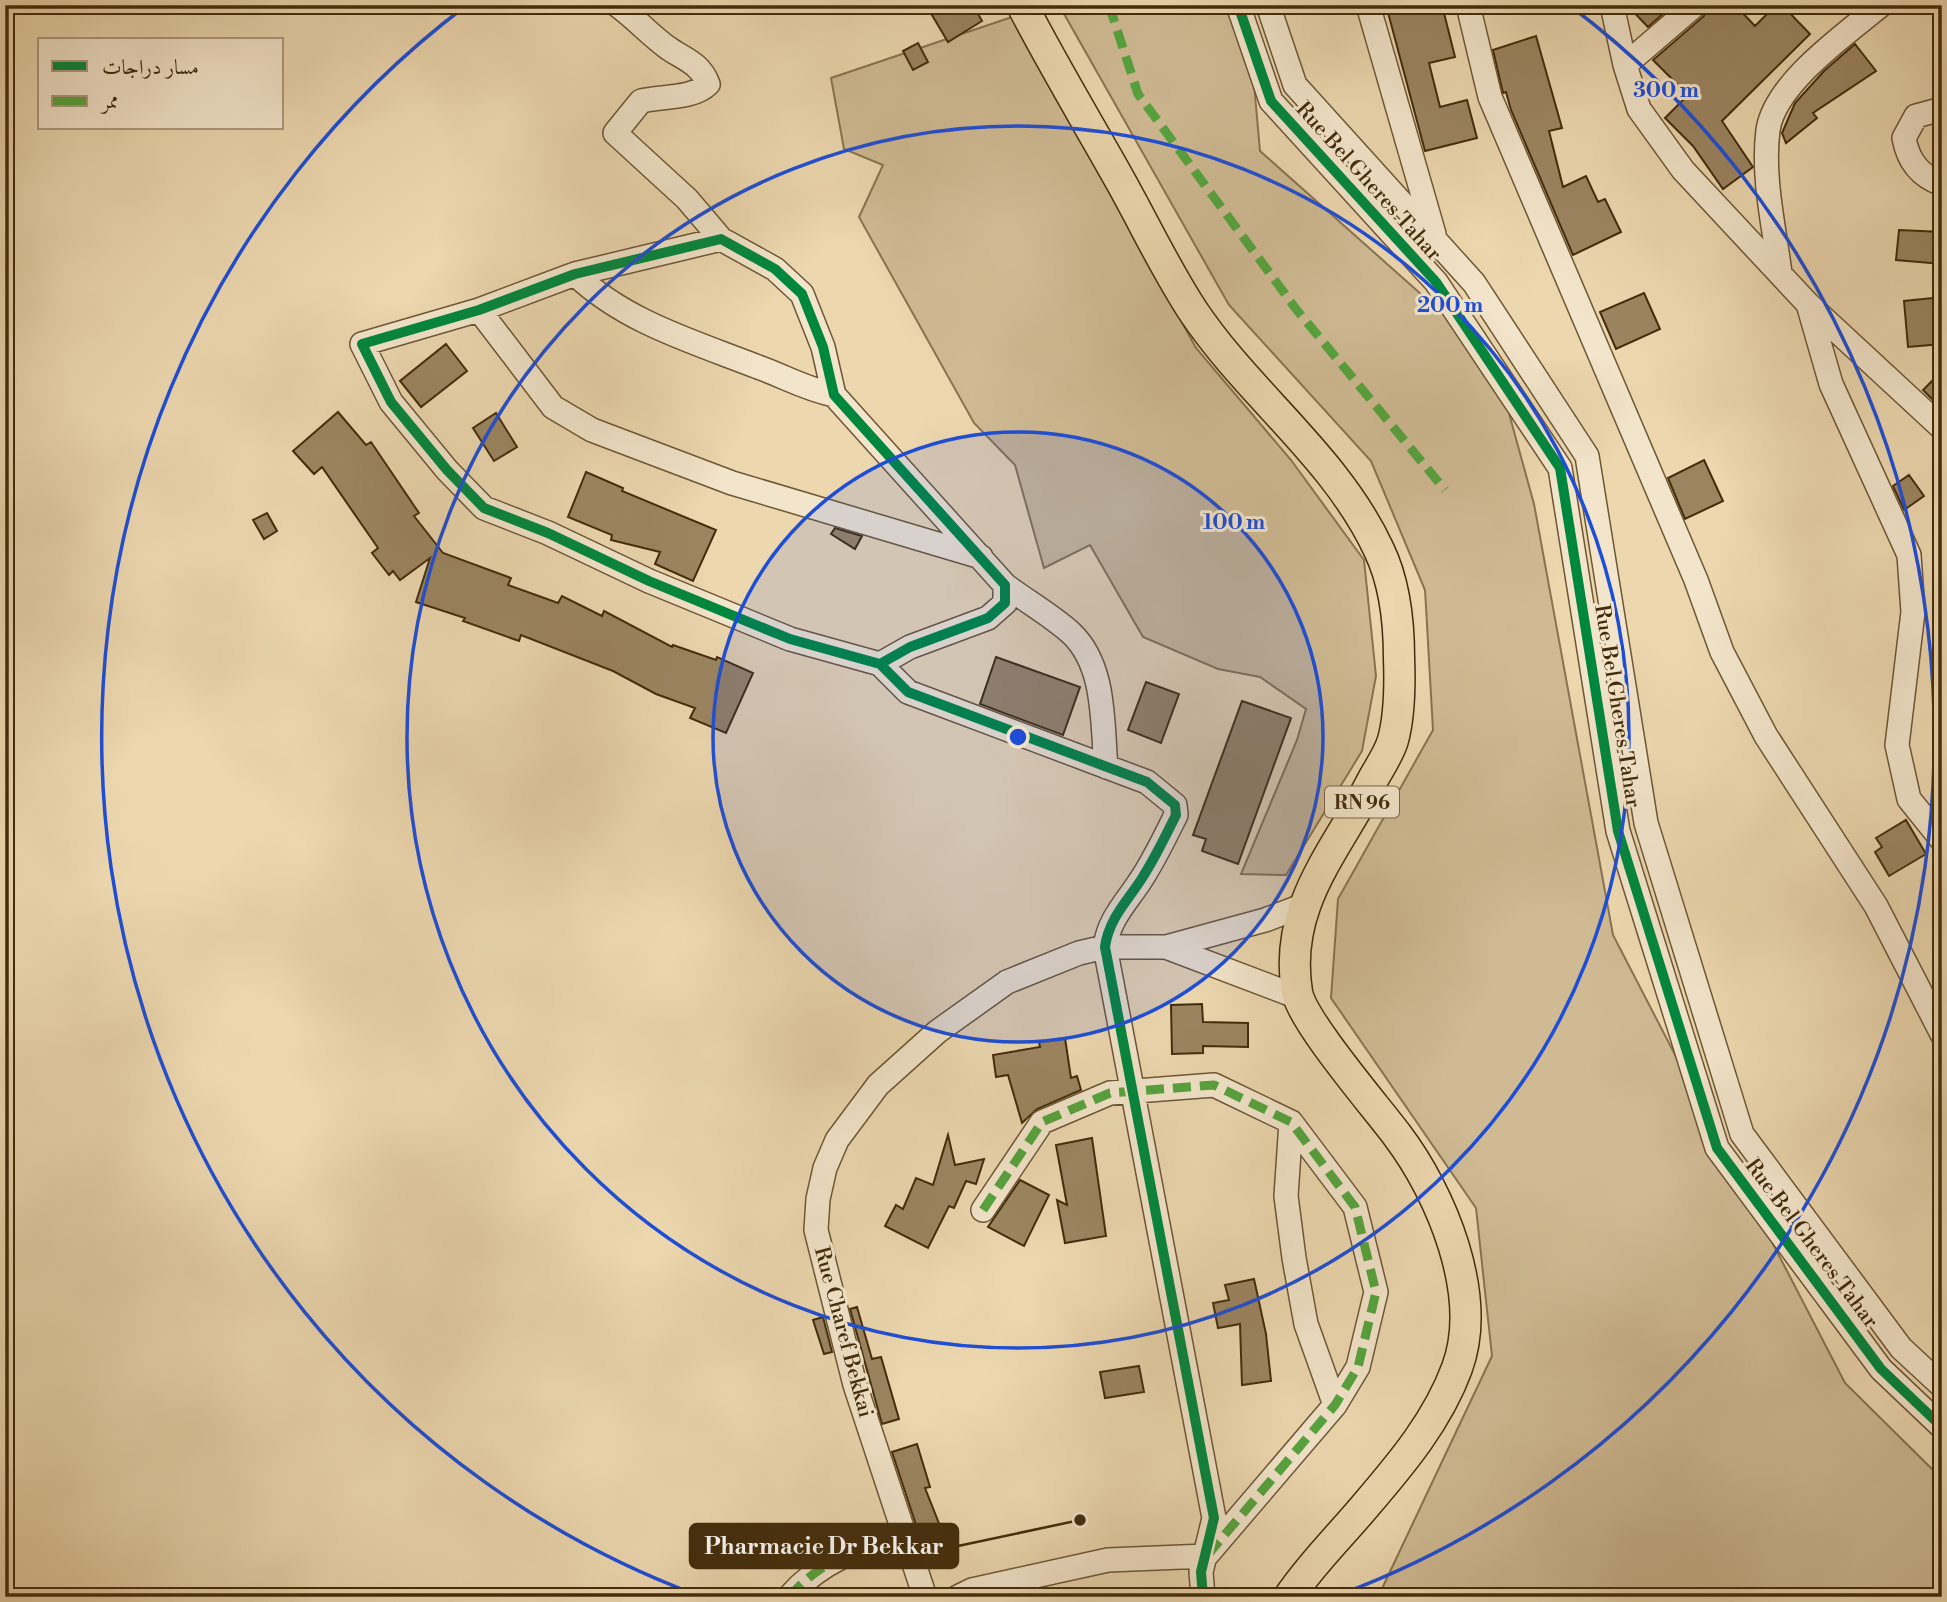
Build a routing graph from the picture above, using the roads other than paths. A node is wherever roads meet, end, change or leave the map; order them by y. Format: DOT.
graph roads {
  1 [pos="617,5"];
  2 [pos="1023,5"];
  3 [pos="1238,5"];
  4 [pos="1268,5"];
  5 [pos="1368,5"];
  6 [pos="1468,5"];
  7 [pos="1612,5"];
  8 [pos="1695,5"];
  9 [pos="1881,5"];
  10 [pos="1625,65"];
  11 [pos="1942,109"];
  12 [pos="1942,184"];
  13 [pos="721,239"];
  14 [pos="1436,240"];
  15 [pos="1780,273"];
  16 [pos="575,274"];
  17 [pos="1436,282"];
  18 [pos="1808,304"];
  19 [pos="479,310"];
  20 [pos="834,395"];
  21 [pos="1942,428"];
  22 [pos="981,557"];
  23 [pos="1005,585"];
  24 [pos="880,664"];
  25 [pos="1106,767"];
  26 [pos="1942,840"];
  27 [pos="1302,906"];
  28 [pos="1182,946"];
  29 [pos="1105,947"];
  30 [pos="1298,997"];
  31 [pos="1942,1034"];
  32 [pos="1133,1089"];
  33 [pos="1291,1122"];
  34 [pos="983,1210"];
  35 [pos="1942,1386"];
  36 [pos="1335,1405"];
  37 [pos="1942,1427"];
  38 [pos="1242,1511"];
  39 [pos="1214,1518"];
  40 [pos="905,1533"];
  41 [pos="1198,1562"];
  42 [pos="789,1597"];
  43 [pos="925,1597"];
  44 [pos="958,1597"];
  45 [pos="1203,1597"];
  46 [pos="1289,1597"];
  1 -- 13 [label="street"];
  2 -- 27 [label="main road, RN 96"];
  3 -- 17 [label="street, Rue Bel Gheres Tahar"];
  4 -- 14 [label="street, Rue Bel Gheres Tahar"];
  5 -- 14 [label="street"];
  6 -- 31 [label="street"];
  7 -- 10 [label="street"];
  8 -- 10 [label="street"];
  9 -- 15 [label="street"];
  10 -- 15 [label="street"];
  11 -- 12 [label="street"];
  13 -- 16 [label="street"];
  13 -- 20 [label="street"];
  14 -- 17 [label="street"];
  14 -- 35 [label="street, Rue Bel Gheres Tahar"];
  15 -- 18 [label="street"];
  16 -- 19 [label="street"];
  16 -- 20 [label="street"];
  17 -- 37 [label="street, Rue Bel Gheres Tahar"];
  18 -- 21 [label="street"];
  18 -- 26 [label="street"];
  19 -- 22 [label="street"];
  19 -- 24 [label="street"];
  20 -- 22 [label="street"];
  22 -- 23 [label="street"];
  23 -- 24 [label="street"];
  23 -- 25 [label="street"];
  24 -- 25 [label="street"];
  25 -- 29 [label="street"];
  27 -- 28 [label="street"];
  27 -- 30 [label="main road, RN 96"];
  28 -- 29 [label="street, Rue Charef Bekkai"];
  28 -- 30 [label="street, Rue Charef Bekkai"];
  29 -- 32 [label="street"];
  29 -- 40 [label="street, Rue Charef Bekkai"];
  30 -- 46 [label="main road, RN 96"];
  32 -- 33 [label="street"];
  32 -- 34 [label="street"];
  32 -- 39 [label="street"];
  33 -- 36 [label="street"];
  33 -- 36 [label="street"];
  36 -- 38 [label="street"];
  38 -- 39 [label="street"];
  38 -- 41 [label="street"];
  39 -- 41 [label="street"];
  40 -- 42 [label="street"];
  40 -- 43 [label="street, Rue Charef Bekkai"];
  41 -- 44 [label="street"];
  41 -- 45 [label="street"];
}
